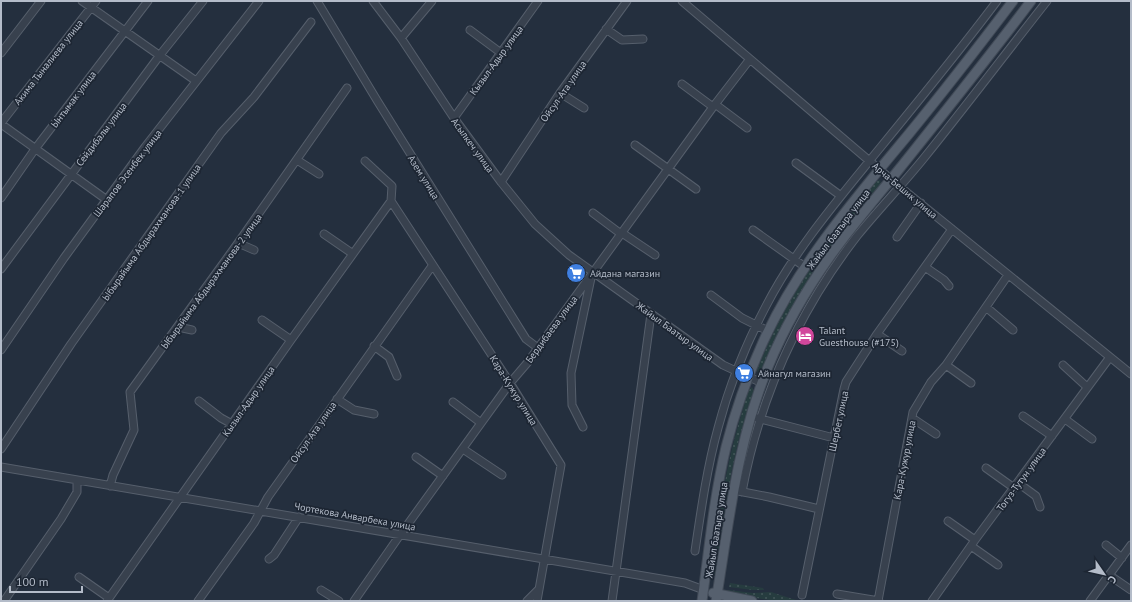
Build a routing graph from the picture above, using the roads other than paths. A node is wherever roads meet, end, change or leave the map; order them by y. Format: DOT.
graph roads {
  1 [pos="42,1"];
  2 [pos="82,1"];
  3 [pos="148,1"];
  4 [pos="203,1"];
  5 [pos="259,1"];
  6 [pos="317,1"];
  7 [pos="373,1"];
  8 [pos="432,1"];
  9 [pos="538,1"];
  10 [pos="627,1"];
  11 [pos="682,1"];
  12 [pos="997,1"];
  13 [pos="1013,1"];
  14 [pos="1031,1"];
  15 [pos="1047,1"];
  16 [pos="94,4"];
  17 [pos="311,22"];
  18 [pos="606,29"];
  19 [pos="470,30"];
  20 [pos="126,31"];
  21 [pos="401,38"];
  22 [pos="643,39"];
  23 [pos="1,53"];
  24 [pos="501,53"];
  25 [pos="160,55"];
  26 [pos="750,59"];
  27 [pos="196,81"];
  28 [pos="682,84"];
  29 [pos="347,88"];
  30 [pos="560,93"];
  31 [pos="714,105"];
  32 [pos="584,108"];
  33 [pos="454,118"];
  34 [pos="1,124"];
  35 [pos="747,128"];
  36 [pos="635,145"];
  37 [pos="35,149"];
  38 [pos="298,160"];
  39 [pos="870,160"];
  40 [pos="365,161"];
  41 [pos="796,163"];
  42 [pos="668,169"];
  43 [pos="880,169"];
  44 [pos="71,174"];
  45 [pos="319,174"];
  46 [pos="891,179"];
  47 [pos="501,182"];
  48 [pos="900,187"];
  49 [pos="696,189"];
  50 [pos="841,196"];
  51 [pos="1,198"];
  52 [pos="107,200"];
  53 [pos="391,201"];
  54 [pos="921,203"];
  55 [pos="593,213"];
  56 [pos="952,229"];
  57 [pos="753,230"];
  58 [pos="324,234"];
  59 [pos="622,234"];
  60 [pos="897,237"];
  61 [pos="238,244"];
  62 [pos="254,250"];
  63 [pos="352,254"];
  64 [pos="655,255"];
  65 [pos="794,260"];
  66 [pos="432,266"];
  67 [pos="805,267"];
  68 [pos="925,267"];
  69 [pos="1,269"];
  70 [pos="592,272"];
  71 [pos="1008,275"];
  72 [pos="949,286"];
  73 [pos="711,295"];
  74 [pos="986,307"];
  75 [pos="651,314"];
  76 [pos="262,320"];
  77 [pos="756,326"];
  78 [pos="178,327"];
  79 [pos="192,330"];
  80 [pos="1013,330"];
  81 [pos="768,331"];
  82 [pos="877,334"];
  83 [pos="290,340"];
  84 [pos="374,346"];
  85 [pos="538,348"];
  86 [pos="1,350"];
  87 [pos="902,351"];
  88 [pos="1110,357"];
  89 [pos="946,365"];
  90 [pos="1063,365"];
  91 [pos="736,372"];
  92 [pos="1131,374"];
  93 [pos="397,376"];
  94 [pos="749,377"];
  95 [pos="510,383"];
  96 [pos="762,383"];
  97 [pos="972,383"];
  98 [pos="1087,387"];
  99 [pos="337,399"];
  100 [pos="199,401"];
  101 [pos="453,402"];
  102 [pos="374,414"];
  103 [pos="1023,416"];
  104 [pos="755,417"];
  105 [pos="912,418"];
  106 [pos="1065,419"];
  107 [pos="481,423"];
  108 [pos="232,424"];
  109 [pos="583,427"];
  110 [pos="936,434"];
  111 [pos="1052,436"];
  112 [pos="834,438"];
  113 [pos="1092,439"];
  114 [pos="463,448"];
  115 [pos="1,449"];
  116 [pos="416,457"];
  117 [pos="1,467"];
  118 [pos="986,468"];
  119 [pos="502,475"];
  120 [pos="443,476"];
  121 [pos="77,480"];
  122 [pos="110,486"];
  123 [pos="1016,486"];
  124 [pos="737,491"];
  125 [pos="180,497"];
  126 [pos="1040,507"];
  127 [pos="819,509"];
  128 [pos="261,511"];
  129 [pos="299,517"];
  130 [pos="948,521"];
  131 [pos="698,528"];
  132 [pos="712,530"];
  133 [pos="400,535"];
  134 [pos="973,543"];
  135 [pos="1106,545"];
  136 [pos="1131,545"];
  137 [pos="695,551"];
  138 [pos="1122,558"];
  139 [pos="270,559"];
  140 [pos="544,559"];
  141 [pos="998,565"];
  142 [pos="615,571"];
  143 [pos="1109,575"];
  144 [pos="79,577"];
  145 [pos="539,589"];
  146 [pos="321,590"];
  147 [pos="704,590"];
  148 [pos="1131,590"];
  149 [pos="837,594"];
  150 [pos="802,595"];
  151 [pos="108,599"];
  152 [pos="716,599"];
  153 [pos="201,600"];
  154 [pos="4,601"];
  155 [pos="339,601"];
  156 [pos="354,601"];
  157 [pos="527,601"];
  158 [pos="537,601"];
  159 [pos="612,601"];
  160 [pos="702,601"];
  161 [pos="752,601"];
  162 [pos="878,601"];
  163 [pos="932,601"];
  164 [pos="1090,601"];
  1 -- 23 [label="street"];
  2 -- 16 [label="street"];
  3 -- 20 [label="street, Ынтымак улица"];
  4 -- 25 [label="street, Сейдибалы улица"];
  5 -- 27 [label="street, Шарапов Эсенбек улица"];
  6 -- 85 [label="street, Азем улица"];
  7 -- 21 [label="street, Асылкеч улица"];
  8 -- 21 [label="street"];
  9 -- 24 [label="street, Кызыл-Адыр улица"];
  10 -- 18 [label="street, Ойсул-Ата улица"];
  11 -- 26 [label="street, Арча-Бешик улица"];
  12 -- 39 [label="street"];
  13 -- 43 [label="main road, Жайыл баатыра улица"];
  14 -- 46 [label="main road, Жайыл баатыра улица"];
  15 -- 48 [label="street"];
  16 -- 20 [label="street"];
  16 -- 34 [label="street, Акима Тыналиева улица"];
  17 -- 115 [label="street, Ыбырайыма Абдырахманова-1 улица"];
  18 -- 22 [label="street"];
  18 -- 30 [label="street, Ойсул-Ата улица"];
  19 -- 24 [label="street"];
  20 -- 25 [label="street"];
  20 -- 37 [label="street, Ынтымак улица"];
  21 -- 33 [label="street, Асылкеч улица"];
  24 -- 33 [label="street, Кызыл-Адыр улица"];
  25 -- 27 [label="street"];
  25 -- 44 [label="street, Сейдибалы улица"];
  26 -- 31 [label="street, Бердибаева улица"];
  26 -- 39 [label="street, Арча-Бешик улица"];
  27 -- 52 [label="street, Шарапов Эсенбек улица"];
  28 -- 31 [label="street"];
  29 -- 38 [label="street, Ыбырайыма Абдырахманова-2 улица"];
  30 -- 32 [label="street"];
  30 -- 47 [label="street, Ойсул-Ата улица"];
  31 -- 35 [label="street"];
  31 -- 42 [label="street, Бердибаева улица"];
  33 -- 47 [label="street, Асылкеч улица"];
  34 -- 37 [label="street"];
  36 -- 42 [label="street"];
  37 -- 44 [label="street"];
  37 -- 51 [label="street, Ынтымак улица"];
  38 -- 45 [label="street"];
  38 -- 61 [label="street, Ыбырайыма Абдырахманова-2 улица"];
  39 -- 43 [label="street, Арча-Бешик улица"];
  39 -- 50 [label="street"];
  40 -- 53 [label="street"];
  41 -- 50 [label="street"];
  42 -- 49 [label="street"];
  42 -- 59 [label="street, Бердибаева улица"];
  43 -- 46 [label="street, Арча-Бешик улица"];
  43 -- 67 [label="main road, Жайыл баатыра улица"];
  44 -- 52 [label="street"];
  44 -- 69 [label="street, Сейдибалы улица"];
  46 -- 48 [label="street, Арча-Бешик улица"];
  46 -- 96 [label="main road, Жайыл баатыра улица"];
  47 -- 70 [label="street, Асылкеч улица"];
  48 -- 54 [label="street, Арча-Бешик улица"];
  48 -- 104 [label="street"];
  50 -- 65 [label="street"];
  52 -- 86 [label="street, Шарапов Эсенбек улица"];
  53 -- 63 [label="street, Кызыл-Адыр улица"];
  53 -- 66 [label="street, Кара-Кужур улица"];
  54 -- 56 [label="street, Арча-Бешик улица"];
  54 -- 60 [label="street"];
  55 -- 59 [label="street"];
  56 -- 68 [label="street, Шербет улица"];
  56 -- 71 [label="street, Арча-Бешик улица"];
  57 -- 65 [label="street"];
  58 -- 63 [label="street"];
  59 -- 64 [label="street"];
  59 -- 70 [label="street, Бердибаева улица"];
  61 -- 62 [label="street"];
  61 -- 78 [label="street, Ыбырайыма Абдырахманова-2 улица"];
  63 -- 83 [label="street, Кызыл-Адыр улица"];
  65 -- 67 [label="street"];
  65 -- 77 [label="street"];
  66 -- 84 [label="street, Ойсул-Ата улица"];
  66 -- 95 [label="street, Кара-Кужур улица"];
  67 -- 81 [label="main road, Жайыл баатыра улица"];
  68 -- 72 [label="street"];
  68 -- 82 [label="street, Шербет улица"];
  70 -- 75 [label="street, Жайыл Баатыр улица"];
  70 -- 85 [label="street, Бердибаева улица"];
  70 -- 109 [label="street"];
  71 -- 74 [label="street, Кара-Кужур улица"];
  71 -- 88 [label="street, Арча-Бешик улица"];
  73 -- 77 [label="street"];
  74 -- 80 [label="street"];
  74 -- 89 [label="street, Кара-Кужур улица"];
  75 -- 91 [label="street, Жайыл Баатыр улица"];
  75 -- 142 [label="street"];
  76 -- 83 [label="street"];
  77 -- 81 [label="street"];
  77 -- 91 [label="street"];
  78 -- 79 [label="street"];
  78 -- 122 [label="street, Ыбырайыма Абдырахманова-2 улица"];
  81 -- 94 [label="main road, Жайыл баатыра улица"];
  82 -- 87 [label="street"];
  82 -- 112 [label="street, Шербет улица"];
  83 -- 108 [label="street, Кызыл-Адыр улица"];
  84 -- 93 [label="street"];
  84 -- 99 [label="street, Ойсул-Ата улица"];
  85 -- 95 [label="street, Бердибаева улица"];
  88 -- 92 [label="street, Арча-Бешик улица"];
  88 -- 98 [label="street, Тогуз-Тутун улица"];
  89 -- 97 [label="street"];
  89 -- 105 [label="street, Кара-Кужур улица"];
  90 -- 98 [label="street"];
  91 -- 94 [label="street, Жайыл Баатыр улица"];
  91 -- 131 [label="street"];
  94 -- 96 [label="street, Жайыл Баатыр улица"];
  94 -- 132 [label="main road, Жайыл баатыра улица"];
  95 -- 107 [label="street, Бердибаева улица"];
  95 -- 140 [label="street, Кара-Кужур улица"];
  96 -- 104 [label="main road, Жайыл баатыра улица"];
  98 -- 106 [label="street, Тогуз-Тутун улица"];
  99 -- 102 [label="street"];
  99 -- 128 [label="street, Ойсул-Ата улица"];
  100 -- 108 [label="street"];
  101 -- 107 [label="street"];
  103 -- 111 [label="street"];
  104 -- 112 [label="street"];
  104 -- 124 [label="main road, Жайыл баатыра улица"];
  105 -- 110 [label="street"];
  105 -- 162 [label="street, Кара-Кужур улица"];
  106 -- 111 [label="street, Тогуз-Тутун улица"];
  106 -- 113 [label="street"];
  107 -- 114 [label="street, Бердибаева улица"];
  108 -- 125 [label="street, Кызыл-Адыр улица"];
  111 -- 123 [label="street, Тогуз-Тутун улица"];
  112 -- 127 [label="street, Шербет улица"];
  114 -- 119 [label="street"];
  114 -- 120 [label="street, Бердибаева улица"];
  116 -- 120 [label="street"];
  117 -- 121 [label="street, Чортекова Анварбека улица"];
  118 -- 123 [label="street"];
  120 -- 133 [label="street, Бердибаева улица"];
  121 -- 122 [label="street, Чортекова Анварбека улица"];
  121 -- 154 [label="street"];
  122 -- 125 [label="street, Чортекова Анварбека улица"];
  123 -- 126 [label="street"];
  123 -- 134 [label="street, Тогуз-Тутун улица"];
  124 -- 127 [label="street"];
  124 -- 152 [label="main road, Жайыл баатыра улица"];
  125 -- 128 [label="street, Чортекова Анварбека улица"];
  125 -- 151 [label="street, Кызыл-Адыр улица"];
  127 -- 150 [label="street, Шербет улица"];
  128 -- 129 [label="street, Чортекова Анварбека улица"];
  128 -- 153 [label="street, Ойсул-Ата улица"];
  129 -- 133 [label="street, Чортекова Анварбека улица"];
  129 -- 139 [label="street"];
  130 -- 134 [label="street"];
  131 -- 132 [label="street"];
  131 -- 137 [label="street"];
  132 -- 147 [label="main road, Жайыл баатыра улица"];
  133 -- 140 [label="street, Чортекова Анварбека улица"];
  133 -- 156 [label="street, Бердибаева улица"];
  134 -- 141 [label="street"];
  134 -- 163 [label="street, Тогуз-Тутун улица"];
  135 -- 138 [label="street"];
  136 -- 138 [label="street"];
  138 -- 143 [label="street"];
  140 -- 142 [label="street, Чортекова Анварбека улица"];
  140 -- 145 [label="street, Кара-Кужур улица"];
  142 -- 147 [label="street, Чортекова Анварбека улица"];
  142 -- 159 [label="street"];
  143 -- 148 [label="street"];
  143 -- 164 [label="street"];
  144 -- 151 [label="street"];
  145 -- 157 [label="street"];
  145 -- 158 [label="street, Кара-Кужур улица"];
  146 -- 155 [label="street"];
  147 -- 152 [label="main road"];
  147 -- 160 [label="main road, Жайыл баатыра улица"];
  149 -- 162 [label="street"];
  152 -- 161 [label="main road"];
}
